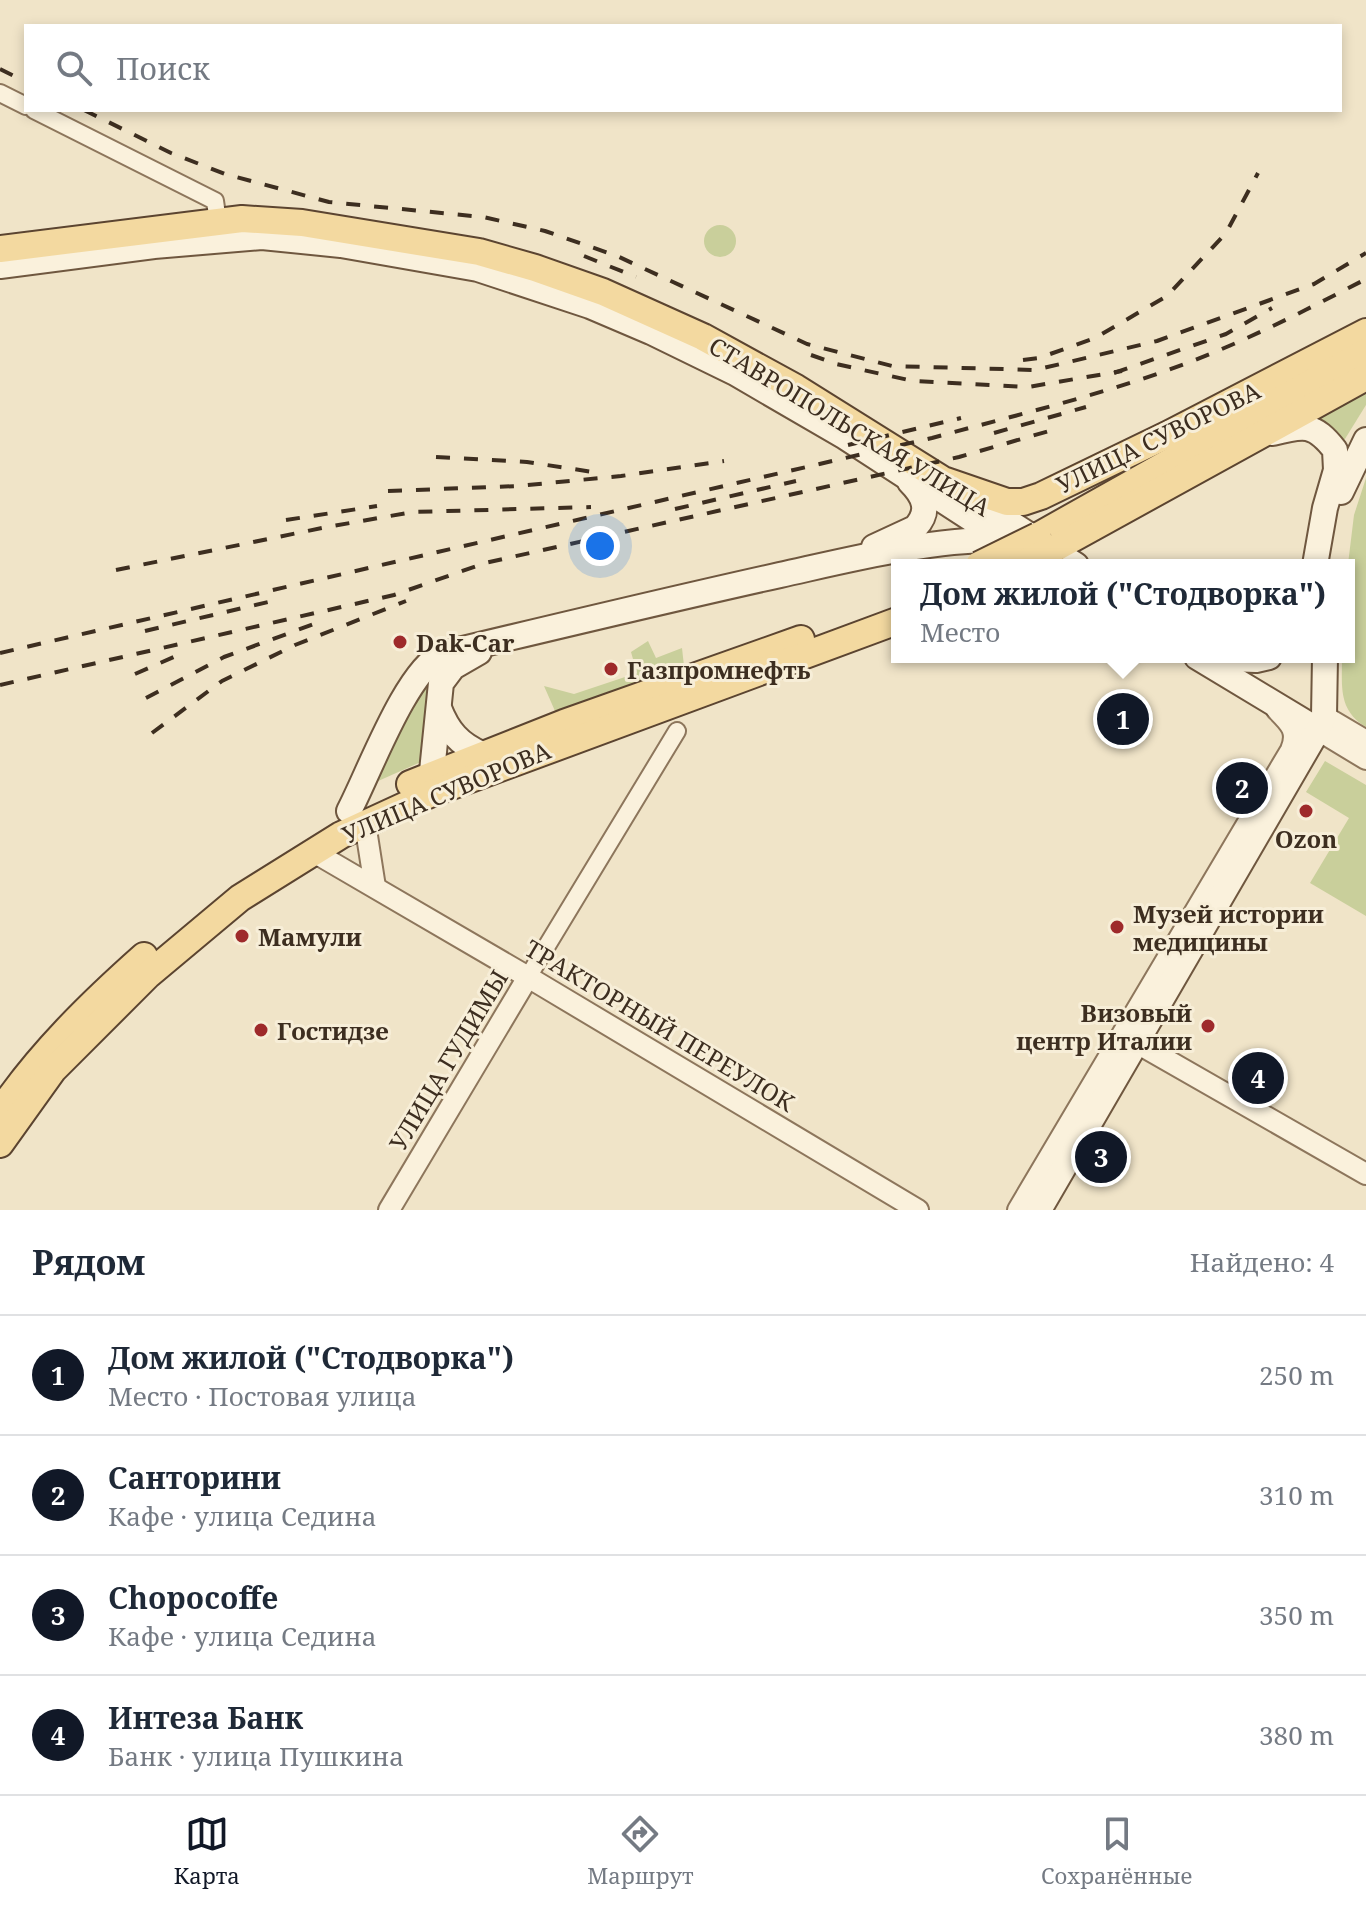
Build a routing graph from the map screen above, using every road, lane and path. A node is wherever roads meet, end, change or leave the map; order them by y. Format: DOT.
graph roads {
  1 [pos="0,93"];
  2 [pos="24,105"];
  3 [pos="38,112"];
  4 [pos="219,229"];
  5 [pos="0,249"];
  6 [pos="0,266"];
  7 [pos="1366,332"];
  8 [pos="1366,352"];
  9 [pos="1366,377"];
  10 [pos="1242,439"];
  11 [pos="1366,440"];
  12 [pos="899,472"];
  13 [pos="943,480"];
  14 [pos="1002,540"];
  15 [pos="1042,554"];
  16 [pos="991,559"];
  17 [pos="1031,559"];
  18 [pos="1316,559"];
  19 [pos="1329,559"];
  20 [pos="845,560"];
  21 [pos="891,603"];
  22 [pos="891,623"];
  23 [pos="1207,663"];
  24 [pos="1235,663"];
  25 [pos="1325,663"];
  26 [pos="432,674"];
  27 [pos="1263,696"];
  28 [pos="439,706"];
  29 [pos="1321,723"];
  30 [pos="677,731"];
  31 [pos="566,732"];
  32 [pos="1366,741"];
  33 [pos="482,754"];
  34 [pos="1366,759"];
  35 [pos="431,784"];
  36 [pos="357,817"];
  37 [pos="308,844"];
  38 [pos="375,887"];
  39 [pos="528,977"];
  40 [pos="1130,1039"];
  41 [pos="0,1112"];
  42 [pos="0,1144"];
  43 [pos="1366,1174"];
  44 [pos="389,1210"];
  45 [pos="918,1210"];
  46 [pos="1018,1210"];
  47 [pos="1039,1210"];
  1 -- 2 [label="street"];
  3 -- 4 [label="street"];
  4 -- 5 [label="main road, СТАВРОПОЛЬСКАЯ УЛИЦА"];
  4 -- 6 [label="main road, СТАВРОПОЛЬСКАЯ УЛИЦА"];
  4 -- 12 [label="main road, СТАВРОПОЛЬСКАЯ УЛИЦА"];
  4 -- 13 [label="main road, СТАВРОПОЛЬСКАЯ УЛИЦА"];
  7 -- 13 [label="main road, УЛИЦА СУВОРОВА"];
  8 -- 10 [label="main road, УЛИЦА СУВОРОВА"];
  9 -- 10 [label="main road, УЛИЦА СУВОРОВА"];
  10 -- 16 [label="main road, УЛИЦА СУВОРОВА, bridge"];
  10 -- 17 [label="main road, УЛИЦА СУВОРОВА, bridge"];
  10 -- 18 [label="main road"];
  11 -- 19 [label="main road"];
  12 -- 14 [label="main road, СТАВРОПОЛЬСКАЯ УЛИЦА"];
  12 -- 20 [label="main road, СТАВРОПОЛЬСКАЯ УЛИЦА"];
  13 -- 15 [label="main road, СТАВРОПОЛЬСКАЯ УЛИЦА"];
  14 -- 15 [label="main road, СТАВРОПОЛЬСКАЯ УЛИЦА"];
  14 -- 20 [label="main road"];
  20 -- 26 [label="main road"];
  21 -- 31 [label="main road, УЛИЦА СУВОРОВА"];
  22 -- 31 [label="main road, УЛИЦА СУВОРОВА"];
  23 -- 27 [label="main road"];
  24 -- 29 [label="main road"];
  25 -- 29 [label="main road"];
  26 -- 28 [label="main road"];
  26 -- 36 [label="main road"];
  27 -- 29 [label="main road"];
  27 -- 40 [label="street"];
  28 -- 33 [label="main road"];
  28 -- 35 [label="main road"];
  29 -- 32 [label="street"];
  29 -- 34 [label="street"];
  29 -- 40 [label="main road"];
  30 -- 39 [label="street, УЛИЦА ГУДИМЫ"];
  31 -- 33 [label="main road, УЛИЦА СУВОРОВА"];
  31 -- 35 [label="main road, УЛИЦА СУВОРОВА"];
  33 -- 35 [label="main road, УЛИЦА СУВОРОВА"];
  35 -- 36 [label="main road, УЛИЦА СУВОРОВА"];
  36 -- 37 [label="main road, УЛИЦА СУВОРОВА"];
  36 -- 38 [label="street"];
  37 -- 38 [label="street, ТРАКТОРНЫЙ ПЕРЕУЛОК"];
  37 -- 41 [label="main road, УЛИЦА СУВОРОВА"];
  37 -- 42 [label="main road, УЛИЦА СУВОРОВА"];
  38 -- 39 [label="street, ТРАКТОРНЫЙ ПЕРЕУЛОК"];
  39 -- 44 [label="street, УЛИЦА ГУДИМЫ"];
  39 -- 45 [label="street, ТРАКТОРНЫЙ ПЕРЕУЛОК"];
  40 -- 43 [label="street"];
  40 -- 46 [label="street"];
  40 -- 47 [label="main road"];
}
